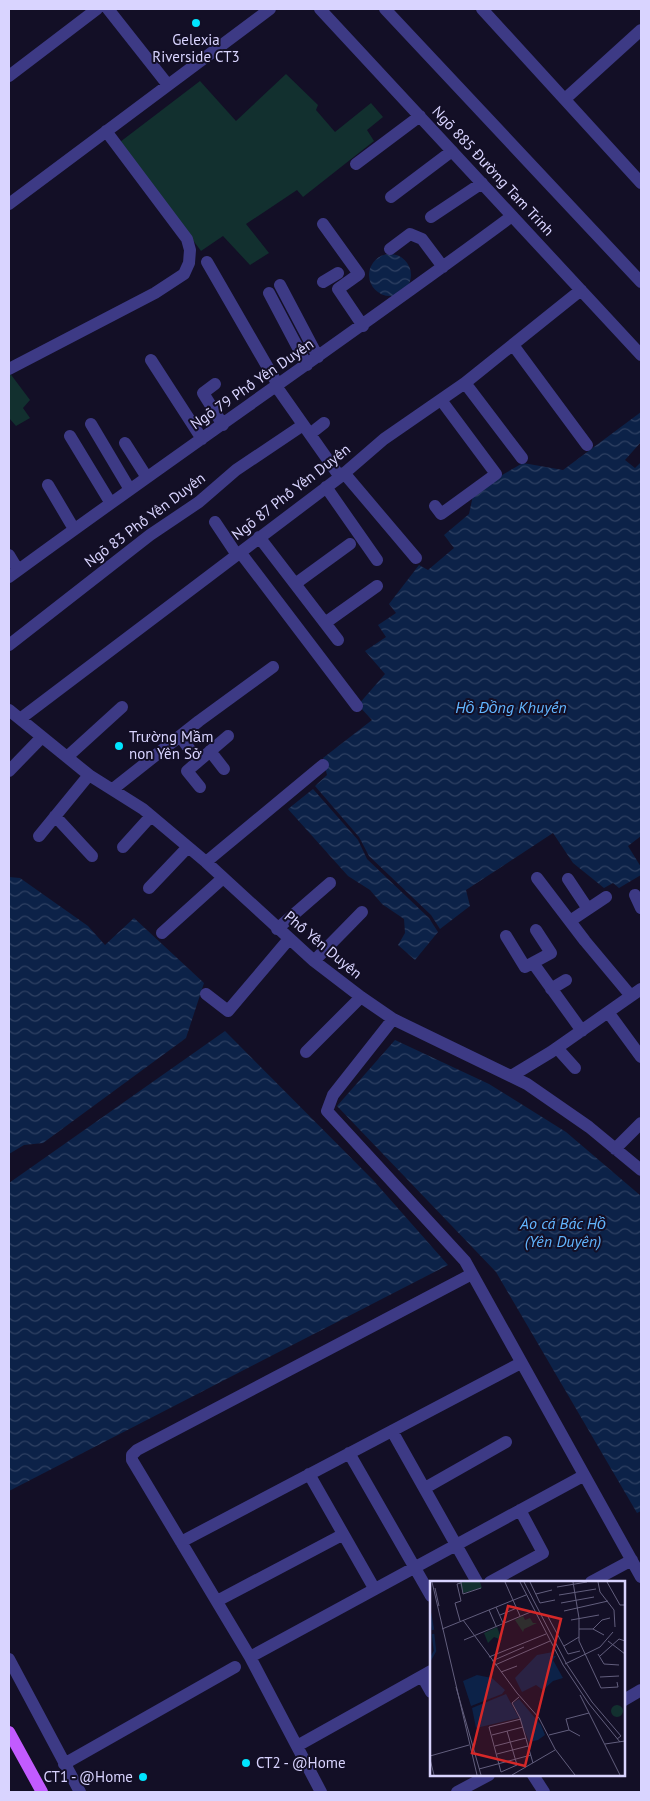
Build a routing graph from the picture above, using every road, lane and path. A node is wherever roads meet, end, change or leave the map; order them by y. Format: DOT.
graph roads {
  1 [pos="97,9"];
  2 [pos="108,9"];
  3 [pos="270,9"];
  4 [pos="320,9"];
  5 [pos="385,9"];
  6 [pos="482,9"];
  7 [pos="641,30"];
  8 [pos="9,76"];
  9 [pos="168,85"];
  10 [pos="565,99"];
  11 [pos="420,116"];
  12 [pos="106,131"];
  13 [pos="452,150"];
  14 [pos="356,164"];
  15 [pos="482,183"];
  16 [pos="641,183"];
  17 [pos="391,197"];
  18 [pos="9,204"];
  19 [pos="512,216"];
  20 [pos="432,217"];
  21 [pos="324,224"];
  22 [pos="390,248"];
  23 [pos="207,262"];
  24 [pos="443,267"];
  25 [pos="330,278"];
  26 [pos="641,282"];
  27 [pos="280,285"];
  28 [pos="338,289"];
  29 [pos="581,290"];
  30 [pos="269,293"];
  31 [pos="363,326"];
  32 [pos="513,345"];
  33 [pos="641,355"];
  34 [pos="318,357"];
  35 [pos="151,360"];
  36 [pos="307,365"];
  37 [pos="9,369"];
  38 [pos="465,383"];
  39 [pos="215,384"];
  40 [pos="277,386"];
  41 [pos="441,400"];
  42 [pos="324,423"];
  43 [pos="91,424"];
  44 [pos="223,426"];
  45 [pos="307,430"];
  46 [pos="70,436"];
  47 [pos="202,439"];
  48 [pos="125,443"];
  49 [pos="587,445"];
  50 [pos="522,458"];
  51 [pos="342,475"];
  52 [pos="146,476"];
  53 [pos="48,485"];
  54 [pos="326,487"];
  55 [pos="128,488"];
  56 [pos="110,502"];
  57 [pos="435,506"];
  58 [pos="215,522"];
  59 [pos="74,528"];
  60 [pos="260,537"];
  61 [pos="350,544"];
  62 [pos="239,553"];
  63 [pos="9,555"];
  64 [pos="416,558"];
  65 [pos="377,560"];
  66 [pos="14,573"];
  67 [pos="295,584"];
  68 [pos="377,586"];
  69 [pos="324,623"];
  70 [pos="338,640"];
  71 [pos="9,645"];
  72 [pos="272,667"];
  73 [pos="122,706"];
  74 [pos="356,706"];
  75 [pos="9,710"];
  76 [pos="20,719"];
  77 [pos="180,736"];
  78 [pos="228,736"];
  79 [pos="42,737"];
  80 [pos="210,751"];
  81 [pos="67,757"];
  82 [pos="198,761"];
  83 [pos="323,765"];
  84 [pos="224,769"];
  85 [pos="9,771"];
  86 [pos="89,775"];
  87 [pos="200,787"];
  88 [pos="113,789"];
  89 [pos="56,816"];
  90 [pos="151,816"];
  91 [pos="39,836"];
  92 [pos="123,847"];
  93 [pos="188,847"];
  94 [pos="92,856"];
  95 [pos="206,862"];
  96 [pos="223,878"];
  97 [pos="538,878"];
  98 [pos="568,879"];
  99 [pos="330,883"];
  100 [pos="149,888"];
  101 [pos="635,895"];
  102 [pos="606,897"];
  103 [pos="641,908"];
  104 [pos="588,909"];
  105 [pos="362,912"];
  106 [pos="570,921"];
  107 [pos="277,929"];
  108 [pos="536,930"];
  109 [pos="162,933"];
  110 [pos="506,936"];
  111 [pos="289,940"];
  112 [pos="314,961"];
  113 [pos="533,963"];
  114 [pos="566,980"];
  115 [pos="551,989"];
  116 [pos="206,994"];
  117 [pos="637,996"];
  118 [pos="361,997"];
  119 [pos="608,1012"];
  120 [pos="393,1019"];
  121 [pos="582,1031"];
  122 [pos="557,1048"];
  123 [pos="306,1052"];
  124 [pos="641,1057"];
  125 [pos="576,1068"];
  126 [pos="513,1075"];
  127 [pos="641,1123"];
  128 [pos="616,1149"];
  129 [pos="641,1170"];
  130 [pos="472,1274"];
  131 [pos="521,1363"];
  132 [pos="392,1431"];
  133 [pos="506,1442"];
  134 [pos="350,1453"];
  135 [pos="309,1474"];
  136 [pos="583,1476"];
  137 [pos="425,1488"];
  138 [pos="520,1510"];
  139 [pos="342,1535"];
  140 [pos="181,1542"];
  141 [pos="457,1543"];
  142 [pos="632,1560"];
  143 [pos="414,1566"];
  144 [pos="641,1577"];
  145 [pos="476,1581"];
  146 [pos="492,1581"];
  147 [pos="593,1581"];
  148 [pos="374,1588"];
  149 [pos="430,1594"];
  150 [pos="217,1601"];
  151 [pos="250,1657"];
  152 [pos="9,1660"];
  153 [pos="235,1667"];
  154 [pos="427,1673"];
  155 [pos="430,1687"];
  156 [pos="641,1690"];
  157 [pos="625,1699"];
  158 [pos="9,1732"];
  159 [pos="297,1746"];
  160 [pos="64,1764"];
  161 [pos="482,1776"];
  162 [pos="534,1776"];
  163 [pos="42,1792"];
  164 [pos="80,1792"];
  165 [pos="321,1792"];
  166 [pos="457,1792"];
  167 [pos="544,1792"];
  1 -- 8 [label="street"];
  2 -- 9 [label="street"];
  3 -- 9 [label="street"];
  4 -- 11 [label="street, Ngõ 885 Đường Tam Trinh"];
  5 -- 26 [label="street"];
  6 -- 10 [label="street"];
  7 -- 10 [label="street"];
  9 -- 12 [label="street"];
  10 -- 16 [label="street"];
  11 -- 13 [label="street, Ngõ 885 Đường Tam Trinh"];
  11 -- 14 [label="street"];
  12 -- 18 [label="street"];
  12 -- 37 [label="street"];
  13 -- 15 [label="street, Ngõ 885 Đường Tam Trinh"];
  13 -- 17 [label="street"];
  15 -- 19 [label="street, Ngõ 885 Đường Tam Trinh"];
  15 -- 20 [label="street"];
  19 -- 24 [label="street, Ngõ 79 Phố Yên Duyên"];
  19 -- 29 [label="street, Ngõ 885 Đường Tam Trinh"];
  21 -- 28 [label="street"];
  22 -- 24 [label="street"];
  23 -- 40 [label="street"];
  24 -- 31 [label="street, Ngõ 79 Phố Yên Duyên"];
  25 -- 28 [label="street"];
  27 -- 34 [label="street"];
  28 -- 31 [label="street"];
  29 -- 32 [label="street, Ngõ 87 Phố Yên Duyên"];
  29 -- 33 [label="street, Ngõ 885 Đường Tam Trinh"];
  30 -- 36 [label="street"];
  31 -- 34 [label="street, Ngõ 79 Phố Yên Duyên"];
  32 -- 38 [label="street, Ngõ 87 Phố Yên Duyên"];
  32 -- 49 [label="street"];
  34 -- 36 [label="street, Ngõ 79 Phố Yên Duyên"];
  35 -- 47 [label="street"];
  36 -- 40 [label="street, Ngõ 79 Phố Yên Duyên"];
  38 -- 41 [label="street, Ngõ 87 Phố Yên Duyên"];
  38 -- 50 [label="street"];
  39 -- 44 [label="street"];
  40 -- 44 [label="street, Ngõ 79 Phố Yên Duyên"];
  40 -- 45 [label="street"];
  41 -- 51 [label="street, Ngõ 87 Phố Yên Duyên"];
  41 -- 57 [label="street"];
  42 -- 45 [label="street, Ngõ 83 Phố Yên Duyên"];
  43 -- 55 [label="street"];
  44 -- 47 [label="street, Ngõ 79 Phố Yên Duyên"];
  45 -- 51 [label="street"];
  45 -- 71 [label="street, Ngõ 83 Phố Yên Duyên"];
  46 -- 56 [label="street"];
  47 -- 52 [label="street, Ngõ 79 Phố Yên Duyên"];
  48 -- 52 [label="street"];
  51 -- 54 [label="street, Ngõ 87 Phố Yên Duyên"];
  51 -- 64 [label="street"];
  52 -- 55 [label="street, Ngõ 79 Phố Yên Duyên"];
  53 -- 59 [label="street"];
  54 -- 60 [label="street, Ngõ 87 Phố Yên Duyên"];
  54 -- 65 [label="street"];
  55 -- 56 [label="street, Ngõ 79 Phố Yên Duyên"];
  56 -- 59 [label="street, Ngõ 79 Phố Yên Duyên"];
  58 -- 62 [label="street"];
  59 -- 66 [label="street, Ngõ 79 Phố Yên Duyên"];
  60 -- 62 [label="street, Ngõ 87 Phố Yên Duyên"];
  60 -- 67 [label="street"];
  61 -- 67 [label="street"];
  62 -- 74 [label="street"];
  62 -- 76 [label="street, Ngõ 87 Phố Yên Duyên"];
  63 -- 66 [label="street"];
  67 -- 69 [label="street"];
  68 -- 69 [label="street"];
  69 -- 70 [label="street"];
  72 -- 77 [label="street"];
  73 -- 81 [label="street"];
  75 -- 76 [label="street, Phố Yên Duyên"];
  76 -- 79 [label="street, Phố Yên Duyên"];
  77 -- 82 [label="street"];
  77 -- 88 [label="street"];
  78 -- 80 [label="street"];
  79 -- 81 [label="street, Phố Yên Duyên"];
  79 -- 85 [label="street"];
  80 -- 82 [label="street"];
  80 -- 84 [label="street"];
  81 -- 86 [label="street, Phố Yên Duyên"];
  82 -- 87 [label="street"];
  83 -- 95 [label="street"];
  86 -- 88 [label="street, Phố Yên Duyên"];
  86 -- 89 [label="street"];
  88 -- 90 [label="street, Phố Yên Duyên"];
  89 -- 91 [label="street"];
  89 -- 94 [label="street"];
  90 -- 92 [label="street"];
  90 -- 93 [label="street, Phố Yên Duyên"];
  93 -- 95 [label="street, Phố Yên Duyên"];
  93 -- 100 [label="street"];
  95 -- 96 [label="street, Phố Yên Duyên"];
  96 -- 107 [label="street, Phố Yên Duyên"];
  96 -- 109 [label="street"];
  97 -- 106 [label="street"];
  98 -- 104 [label="street"];
  99 -- 107 [label="street"];
  101 -- 103 [label="street"];
  102 -- 104 [label="street"];
  104 -- 106 [label="street"];
  105 -- 112 [label="street"];
  106 -- 117 [label="street"];
  107 -- 111 [label="street, Phố Yên Duyên"];
  108 -- 113 [label="street"];
  110 -- 113 [label="street"];
  111 -- 112 [label="street, Phố Yên Duyên"];
  111 -- 116 [label="street"];
  112 -- 118 [label="street, Phố Yên Duyên"];
  113 -- 115 [label="street"];
  114 -- 115 [label="street"];
  115 -- 121 [label="street"];
  117 -- 119 [label="street"];
  118 -- 120 [label="street, Phố Yên Duyên"];
  118 -- 123 [label="street"];
  119 -- 121 [label="street"];
  119 -- 124 [label="street"];
  120 -- 126 [label="street, Phố Yên Duyên"];
  120 -- 130 [label="street"];
  121 -- 122 [label="street"];
  122 -- 125 [label="street"];
  122 -- 126 [label="street"];
  126 -- 128 [label="street, Phố Yên Duyên"];
  127 -- 128 [label="street"];
  128 -- 129 [label="street, Phố Yên Duyên"];
  130 -- 131 [label="street"];
  130 -- 140 [label="street"];
  131 -- 132 [label="street"];
  131 -- 136 [label="street"];
  132 -- 134 [label="street"];
  132 -- 137 [label="street"];
  133 -- 137 [label="street"];
  134 -- 135 [label="street"];
  134 -- 143 [label="street"];
  135 -- 139 [label="street"];
  135 -- 140 [label="street"];
  136 -- 138 [label="street"];
  136 -- 142 [label="street"];
  137 -- 141 [label="street"];
  138 -- 141 [label="street"];
  138 -- 146 [label="street"];
  139 -- 148 [label="street"];
  139 -- 150 [label="street"];
  140 -- 150 [label="street"];
  141 -- 143 [label="street"];
  141 -- 145 [label="street"];
  142 -- 144 [label="street"];
  142 -- 147 [label="street"];
  143 -- 148 [label="street"];
  143 -- 149 [label="street"];
  148 -- 151 [label="street"];
  150 -- 151 [label="street"];
  151 -- 159 [label="street"];
  152 -- 160 [label="street"];
  153 -- 160 [label="street"];
  154 -- 155 [label="street"];
  154 -- 159 [label="street"];
  156 -- 157 [label="street"];
  158 -- 163 [label="main road"];
  159 -- 165 [label="street"];
  160 -- 164 [label="street"];
  161 -- 166 [label="street"];
  162 -- 167 [label="street"];
}
